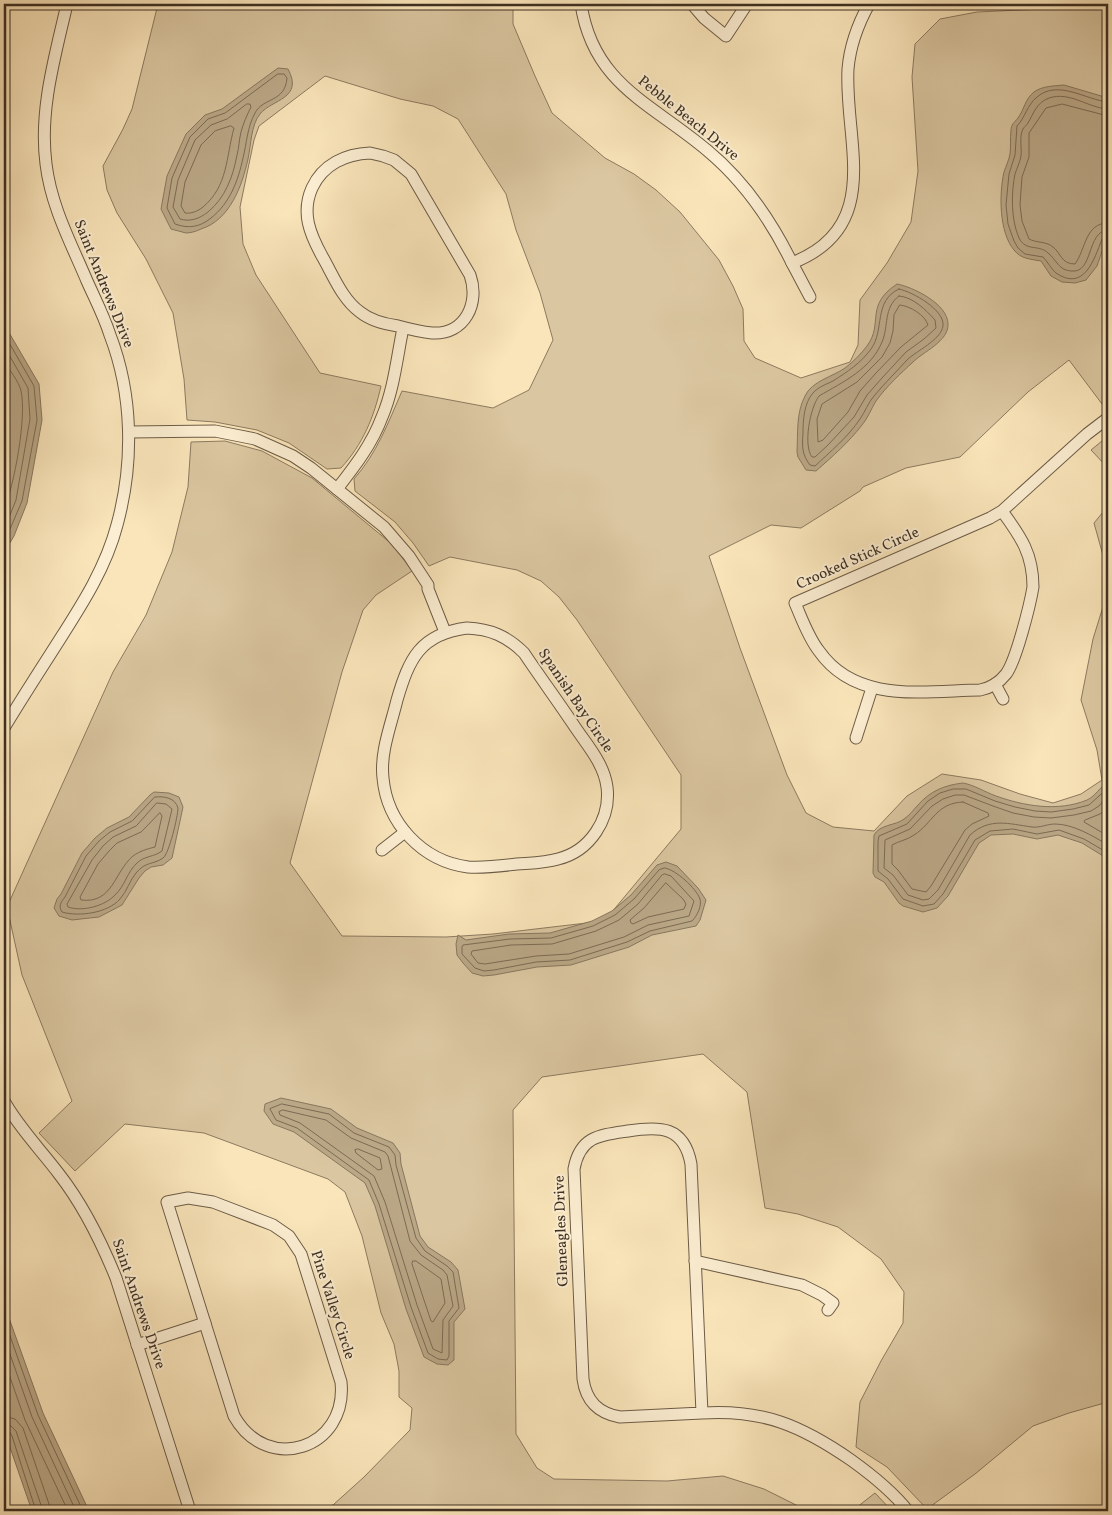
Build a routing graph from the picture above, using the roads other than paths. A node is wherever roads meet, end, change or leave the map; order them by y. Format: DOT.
graph roads {
  1 [pos="67,4"];
  2 [pos="581,4"];
  3 [pos="692,4"];
  4 [pos="747,4"];
  5 [pos="869,4"];
  6 [pos="792,263"];
  7 [pos="810,297"];
  8 [pos="403,328"];
  9 [pos="1108,418"];
  10 [pos="129,432"];
  11 [pos="337,488"];
  12 [pos="1002,511"];
  13 [pos="445,632"];
  14 [pos="995,684"];
  15 [pos="872,688"];
  16 [pos="1003,699"];
  17 [pos="4,728"];
  18 [pos="856,738"];
  19 [pos="405,832"];
  20 [pos="382,850"];
  21 [pos="4,1102"];
  22 [pos="695,1262"];
  23 [pos="828,1310"];
  24 [pos="205,1323"];
  25 [pos="137,1344"];
  26 [pos="702,1413"];
  27 [pos="190,1511"];
  28 [pos="908,1511"];
  1 -- 10 [label="street, Saint Andrews Drive"];
  2 -- 6 [label="street, Pebble Beach Drive"];
  3 -- 4 [label="street"];
  5 -- 6 [label="street"];
  6 -- 7 [label="street, Pebble Beach Drive"];
  8 -- 8 [label="street"];
  8 -- 11 [label="street"];
  9 -- 12 [label="street, Crooked Stick Circle"];
  10 -- 11 [label="street"];
  10 -- 17 [label="street, Saint Andrews Drive"];
  11 -- 13 [label="street"];
  12 -- 14 [label="street"];
  12 -- 15 [label="street, Crooked Stick Circle"];
  13 -- 19 [label="street, Spanish Bay Circle"];
  13 -- 19 [label="street, Spanish Bay Circle"];
  14 -- 15 [label="street, Crooked Stick Circle"];
  14 -- 16 [label="street"];
  15 -- 18 [label="street"];
  19 -- 20 [label="street"];
  21 -- 25 [label="street, Saint Andrews Drive"];
  22 -- 23 [label="street"];
  22 -- 26 [label="street, Gleneagles Drive"];
  22 -- 26 [label="street, Gleneagles Drive"];
  24 -- 24 [label="street, Pine Valley Circle"];
  24 -- 25 [label="street"];
  25 -- 27 [label="street, Saint Andrews Drive"];
  26 -- 28 [label="street, Gleneagles Drive"];
}
